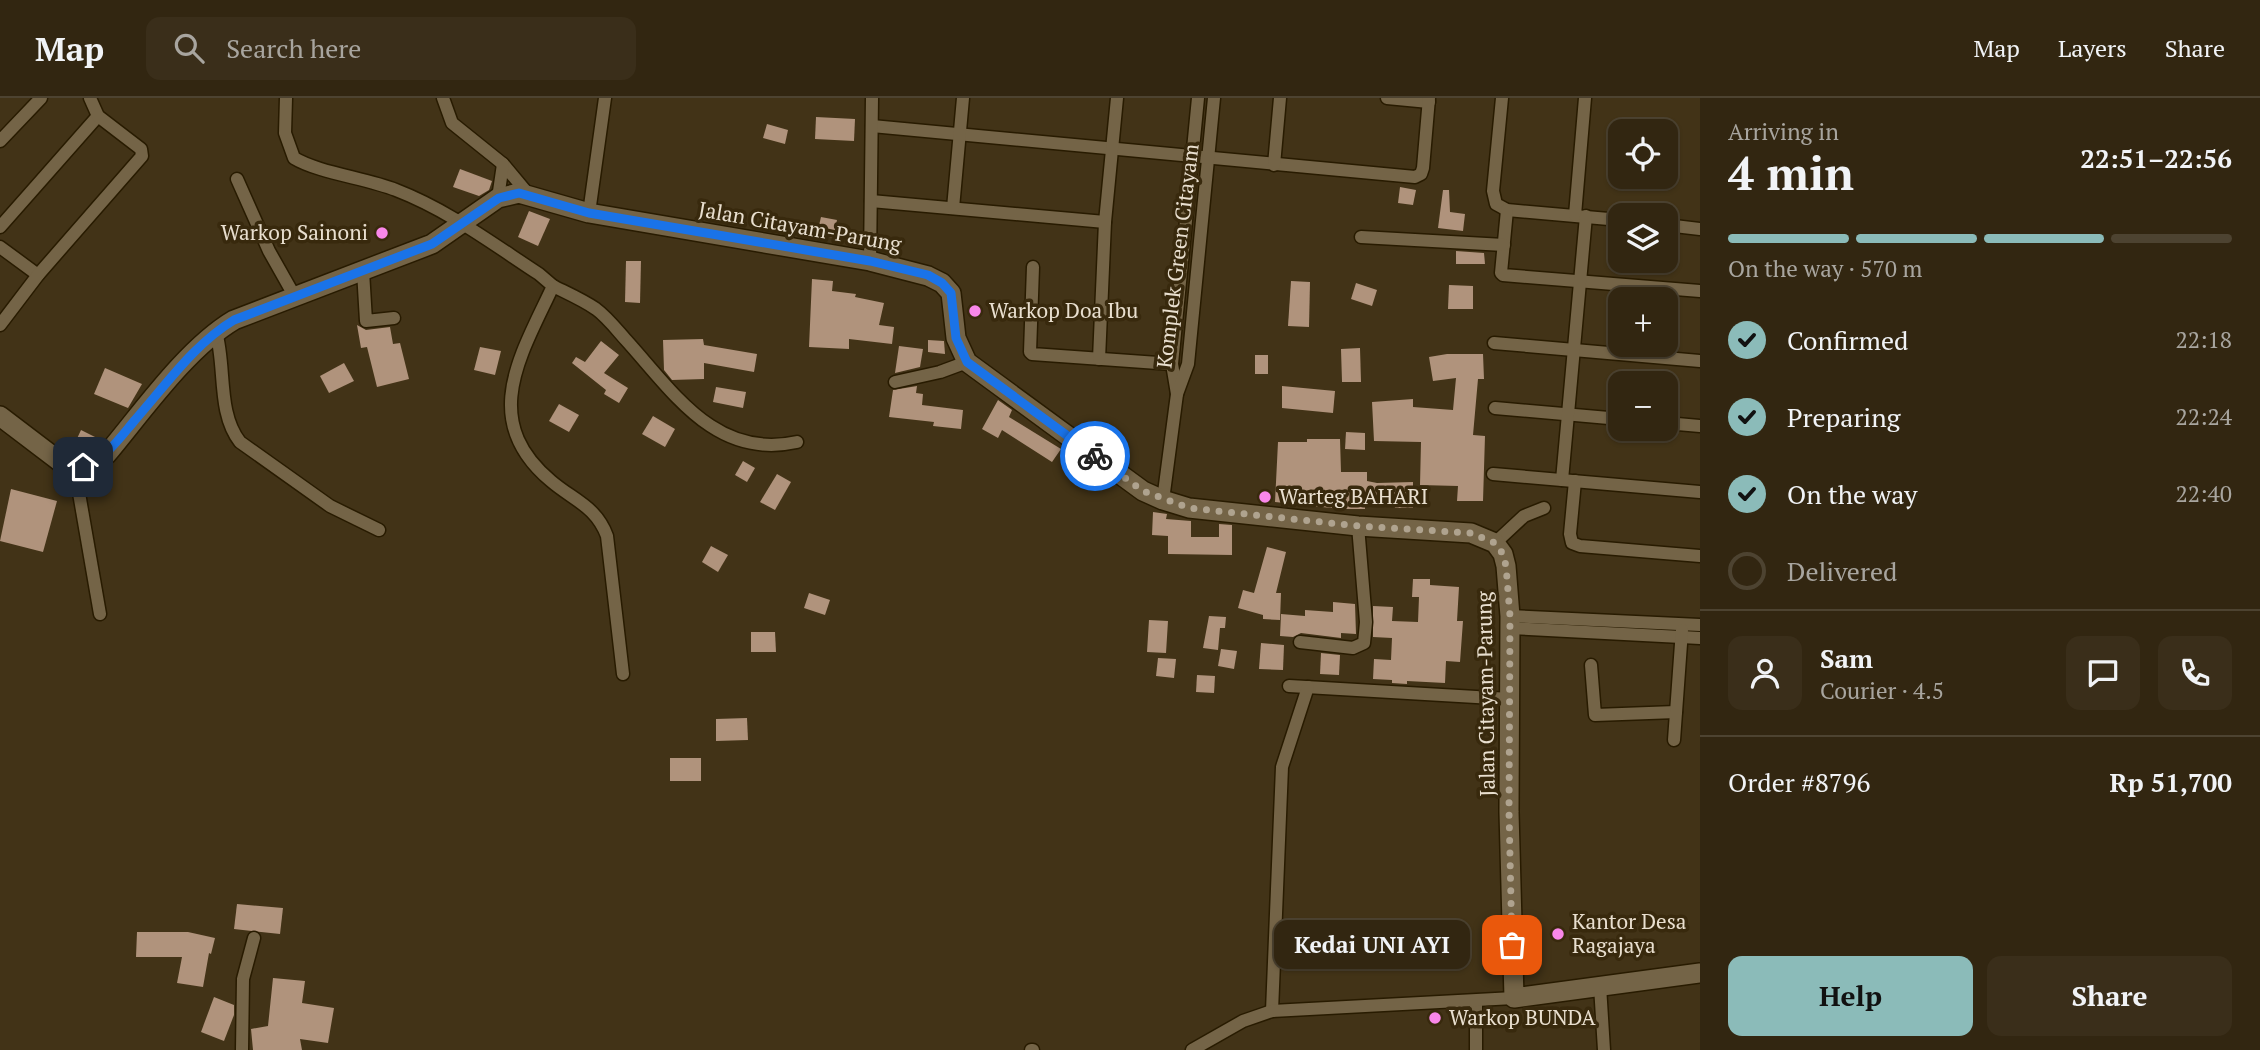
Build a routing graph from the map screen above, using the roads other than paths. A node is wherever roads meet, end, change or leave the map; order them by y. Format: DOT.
graph roads {
  1 [pos="41,98"];
  2 [pos="90,98"];
  3 [pos="286,98"];
  4 [pos="443,98"];
  5 [pos="605,98"];
  6 [pos="872,98"];
  7 [pos="963,98"];
  8 [pos="1117,98"];
  9 [pos="1198,98"];
  10 [pos="1214,98"];
  11 [pos="1280,98"];
  12 [pos="1387,98"];
  13 [pos="1502,98"];
  14 [pos="1585,98"];
  15 [pos="1429,100"];
  16 [pos="98,116"];
  17 [pos="872,126"];
  18 [pos="960,134"];
  19 [pos="0,141"];
  20 [pos="1112,148"];
  21 [pos="1193,158"];
  22 [pos="1210,159"];
  23 [pos="503,164"];
  24 [pos="1274,165"];
  25 [pos="237,179"];
  26 [pos="530,196"];
  27 [pos="871,201"];
  28 [pos="488,205"];
  29 [pos="953,208"];
  30 [pos="1507,210"];
  31 [pos="589,213"];
  32 [pos="1581,215"];
  33 [pos="1608,218"];
  34 [pos="1105,222"];
  35 [pos="461,224"];
  36 [pos="1678,226"];
  37 [pos="0,227"];
  38 [pos="1700,229"];
  39 [pos="1361,237"];
  40 [pos="1504,245"];
  41 [pos="0,247"];
  42 [pos="870,261"];
  43 [pos="1033,267"];
  44 [pos="363,271"];
  45 [pos="38,275"];
  46 [pos="1580,280"];
  47 [pos="553,286"];
  48 [pos="1700,291"];
  49 [pos="295,297"];
  50 [pos="394,318"];
  51 [pos="0,325"];
  52 [pos="216,332"];
  53 [pos="1494,343"];
  54 [pos="1574,350"];
  55 [pos="1099,359"];
  56 [pos="1700,361"];
  57 [pos="967,362"];
  58 [pos="1172,364"];
  59 [pos="895,382"];
  60 [pos="1177,394"];
  61 [pos="1495,408"];
  62 [pos="1568,414"];
  63 [pos="0,416"];
  64 [pos="1608,418"];
  65 [pos="1678,424"];
  66 [pos="1700,425"];
  67 [pos="797,442"];
  68 [pos="75,470"];
  69 [pos="1493,474"];
  70 [pos="1569,480"];
  71 [pos="1700,492"];
  72 [pos="1163,500"];
  73 [pos="1544,508"];
  74 [pos="1358,526"];
  75 [pos="379,530"];
  76 [pos="1495,543"];
  77 [pos="1700,555"];
  78 [pos="100,614"];
  79 [pos="1510,622"];
  80 [pos="1682,623"];
  81 [pos="1700,625"];
  82 [pos="1682,637"];
  83 [pos="1700,638"];
  84 [pos="1300,642"];
  85 [pos="1591,664"];
  86 [pos="623,674"];
  87 [pos="1289,686"];
  88 [pos="1308,687"];
  89 [pos="1510,699"];
  90 [pos="1676,712"];
  91 [pos="1674,740"];
  92 [pos="254,938"];
  93 [pos="1700,973"];
  94 [pos="1600,986"];
  95 [pos="1514,998"];
  96 [pos="1476,1001"];
  97 [pos="1272,1011"];
  98 [pos="1200,1048"];
  99 [pos="242,1050"];
  100 [pos="1476,1050"];
  101 [pos="1604,1050"];
  1 -- 19 [label="street"];
  2 -- 16 [label="street"];
  3 -- 35 [label="street"];
  4 -- 23 [label="street"];
  5 -- 31 [label="street"];
  6 -- 17 [label="street"];
  7 -- 18 [label="street"];
  8 -- 20 [label="street"];
  9 -- 21 [label="street"];
  10 -- 22 [label="street, Komplek Green Citayam"];
  11 -- 24 [label="street"];
  12 -- 15 [label="street"];
  13 -- 30 [label="street"];
  14 -- 32 [label="street"];
  15 -- 24 [label="street"];
  16 -- 37 [label="street"];
  16 -- 45 [label="street"];
  17 -- 18 [label="street"];
  17 -- 27 [label="street"];
  18 -- 20 [label="street"];
  18 -- 29 [label="street"];
  20 -- 21 [label="street"];
  20 -- 34 [label="street"];
  21 -- 22 [label="street"];
  21 -- 58 [label="street"];
  22 -- 24 [label="street"];
  22 -- 60 [label="street, Komplek Green Citayam"];
  23 -- 26 [label="street"];
  23 -- 28 [label="street"];
  25 -- 49 [label="street"];
  26 -- 28 [label="street, Jalan Citayam-Parung"];
  26 -- 31 [label="street, Jalan Citayam-Parung"];
  27 -- 29 [label="street"];
  27 -- 42 [label="street"];
  28 -- 35 [label="street"];
  29 -- 34 [label="street"];
  30 -- 32 [label="street"];
  30 -- 40 [label="street"];
  31 -- 42 [label="street, Jalan Citayam-Parung"];
  32 -- 33 [label="street"];
  32 -- 46 [label="street"];
  34 -- 55 [label="street"];
  35 -- 44 [label="street"];
  35 -- 47 [label="street"];
  36 -- 38 [label="street"];
  39 -- 40 [label="street"];
  40 -- 46 [label="street"];
  41 -- 45 [label="street"];
  42 -- 57 [label="street, Jalan Citayam-Parung"];
  43 -- 55 [label="street"];
  44 -- 49 [label="street"];
  44 -- 50 [label="street"];
  45 -- 51 [label="street"];
  46 -- 48 [label="street"];
  46 -- 54 [label="street"];
  47 -- 67 [label="street"];
  47 -- 86 [label="street"];
  49 -- 52 [label="street"];
  52 -- 68 [label="street"];
  52 -- 75 [label="street"];
  53 -- 54 [label="street"];
  54 -- 56 [label="street"];
  54 -- 62 [label="street"];
  55 -- 58 [label="street"];
  57 -- 59 [label="street"];
  57 -- 72 [label="street"];
  58 -- 60 [label="street"];
  60 -- 72 [label="street, Komplek Green Citayam"];
  61 -- 62 [label="street"];
  62 -- 64 [label="street"];
  62 -- 70 [label="street"];
  63 -- 68 [label="street"];
  65 -- 66 [label="street"];
  68 -- 78 [label="street"];
  69 -- 70 [label="street"];
  70 -- 71 [label="street"];
  70 -- 77 [label="street"];
  72 -- 74 [label="street"];
  73 -- 76 [label="street"];
  74 -- 76 [label="street"];
  74 -- 84 [label="street"];
  76 -- 79 [label="street, Jalan Citayam-Parung"];
  79 -- 80 [label="street"];
  79 -- 82 [label="street"];
  79 -- 89 [label="street, Jalan Citayam-Parung"];
  80 -- 81 [label="street"];
  80 -- 82 [label="street"];
  82 -- 83 [label="street"];
  82 -- 90 [label="street"];
  85 -- 90 [label="street"];
  87 -- 88 [label="street"];
  88 -- 89 [label="street"];
  88 -- 97 [label="street"];
  89 -- 95 [label="street, Jalan Citayam-Parung"];
  90 -- 91 [label="street"];
  92 -- 99 [label="street"];
  93 -- 94 [label="street"];
  94 -- 95 [label="street"];
  94 -- 101 [label="street"];
  95 -- 96 [label="street"];
  96 -- 97 [label="street"];
  96 -- 100 [label="street"];
  97 -- 98 [label="street"];
}
